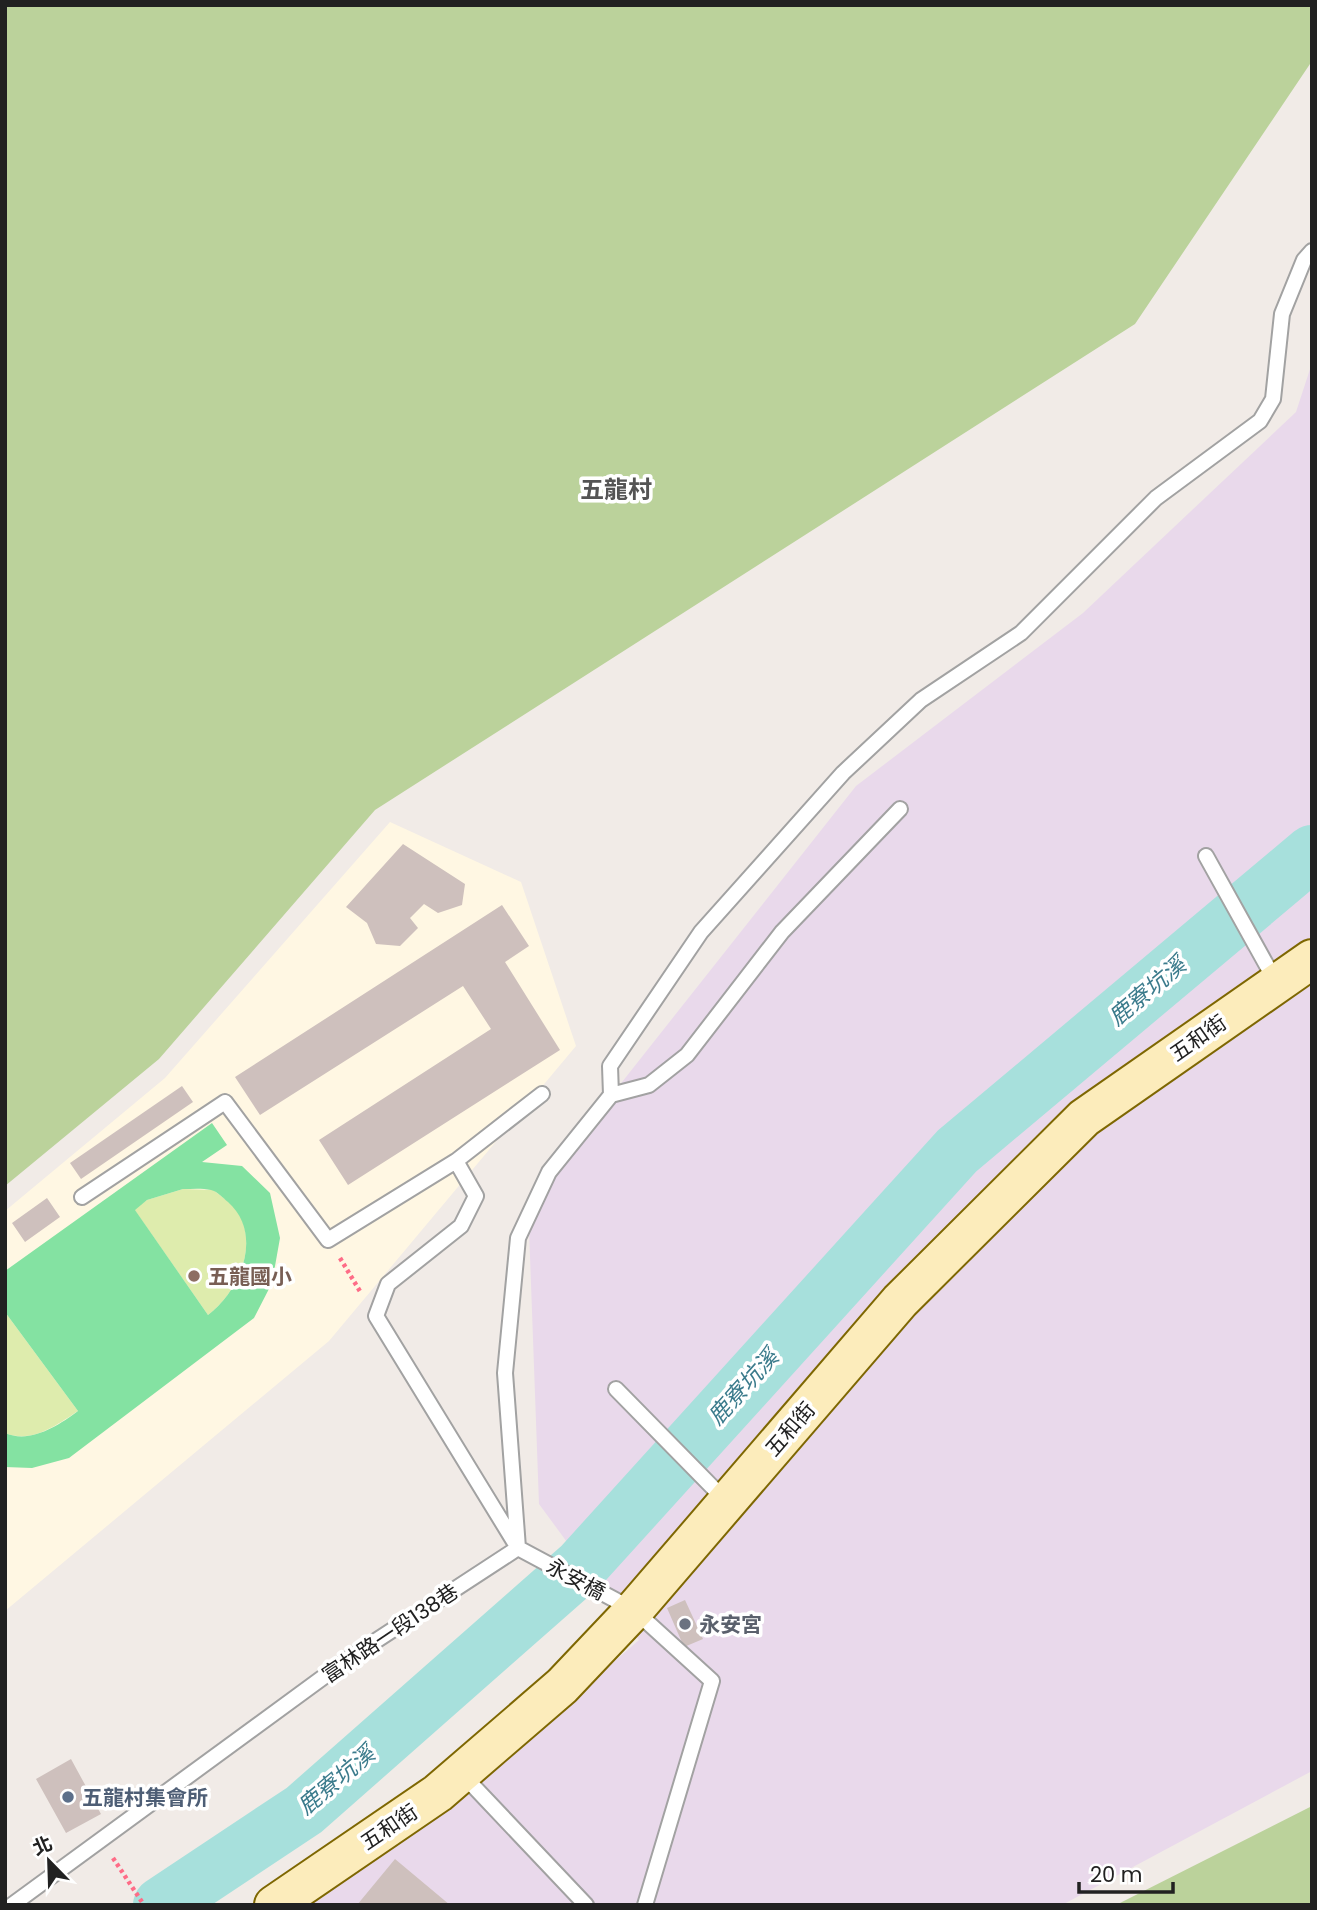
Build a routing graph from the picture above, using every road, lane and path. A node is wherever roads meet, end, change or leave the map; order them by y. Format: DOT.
graph roads {
  1 [pos="1312,251"];
  2 [pos="900,809"];
  3 [pos="1206,856"];
  4 [pos="1312,958"];
  5 [pos="1276,983"];
  6 [pos="542,1094"];
  7 [pos="611,1095"];
  8 [pos="456,1161"];
  9 [pos="82,1197"];
  10 [pos="328,1240"];
  11 [pos="376,1316"];
  12 [pos="616,1389"];
  13 [pos="727,1502"];
  14 [pos="518,1548"];
  15 [pos="634,1610"];
  16 [pos="461,1773"];
  17 [pos="101,1840"];
  18 [pos="12,1905"];
  19 [pos="144,1905"];
  20 [pos="274,1905"];
  21 [pos="586,1905"];
  22 [pos="645,1905"];
  1 -- 7 [label="lane"];
  2 -- 7 [label="lane"];
  3 -- 5 [label="lane"];
  4 -- 5 [label="street, 五和街"];
  5 -- 13 [label="street, 五和街"];
  6 -- 8 [label="lane"];
  7 -- 14 [label="lane"];
  8 -- 10 [label="lane"];
  8 -- 11 [label="lane"];
  9 -- 10 [label="lane"];
  10 -- 11 [label="path"];
  11 -- 14 [label="lane"];
  12 -- 13 [label="lane"];
  13 -- 15 [label="street, 五和街"];
  14 -- 15 [label="lane, 永安橋"];
  14 -- 17 [label="lane, 富林路一段138巷"];
  15 -- 16 [label="street, 五和街"];
  15 -- 22 [label="lane, 永安橋"];
  16 -- 20 [label="street, 五和街"];
  16 -- 21 [label="lane"];
  17 -- 18 [label="lane, 富林路一段138巷"];
  17 -- 19 [label="path"];
}
